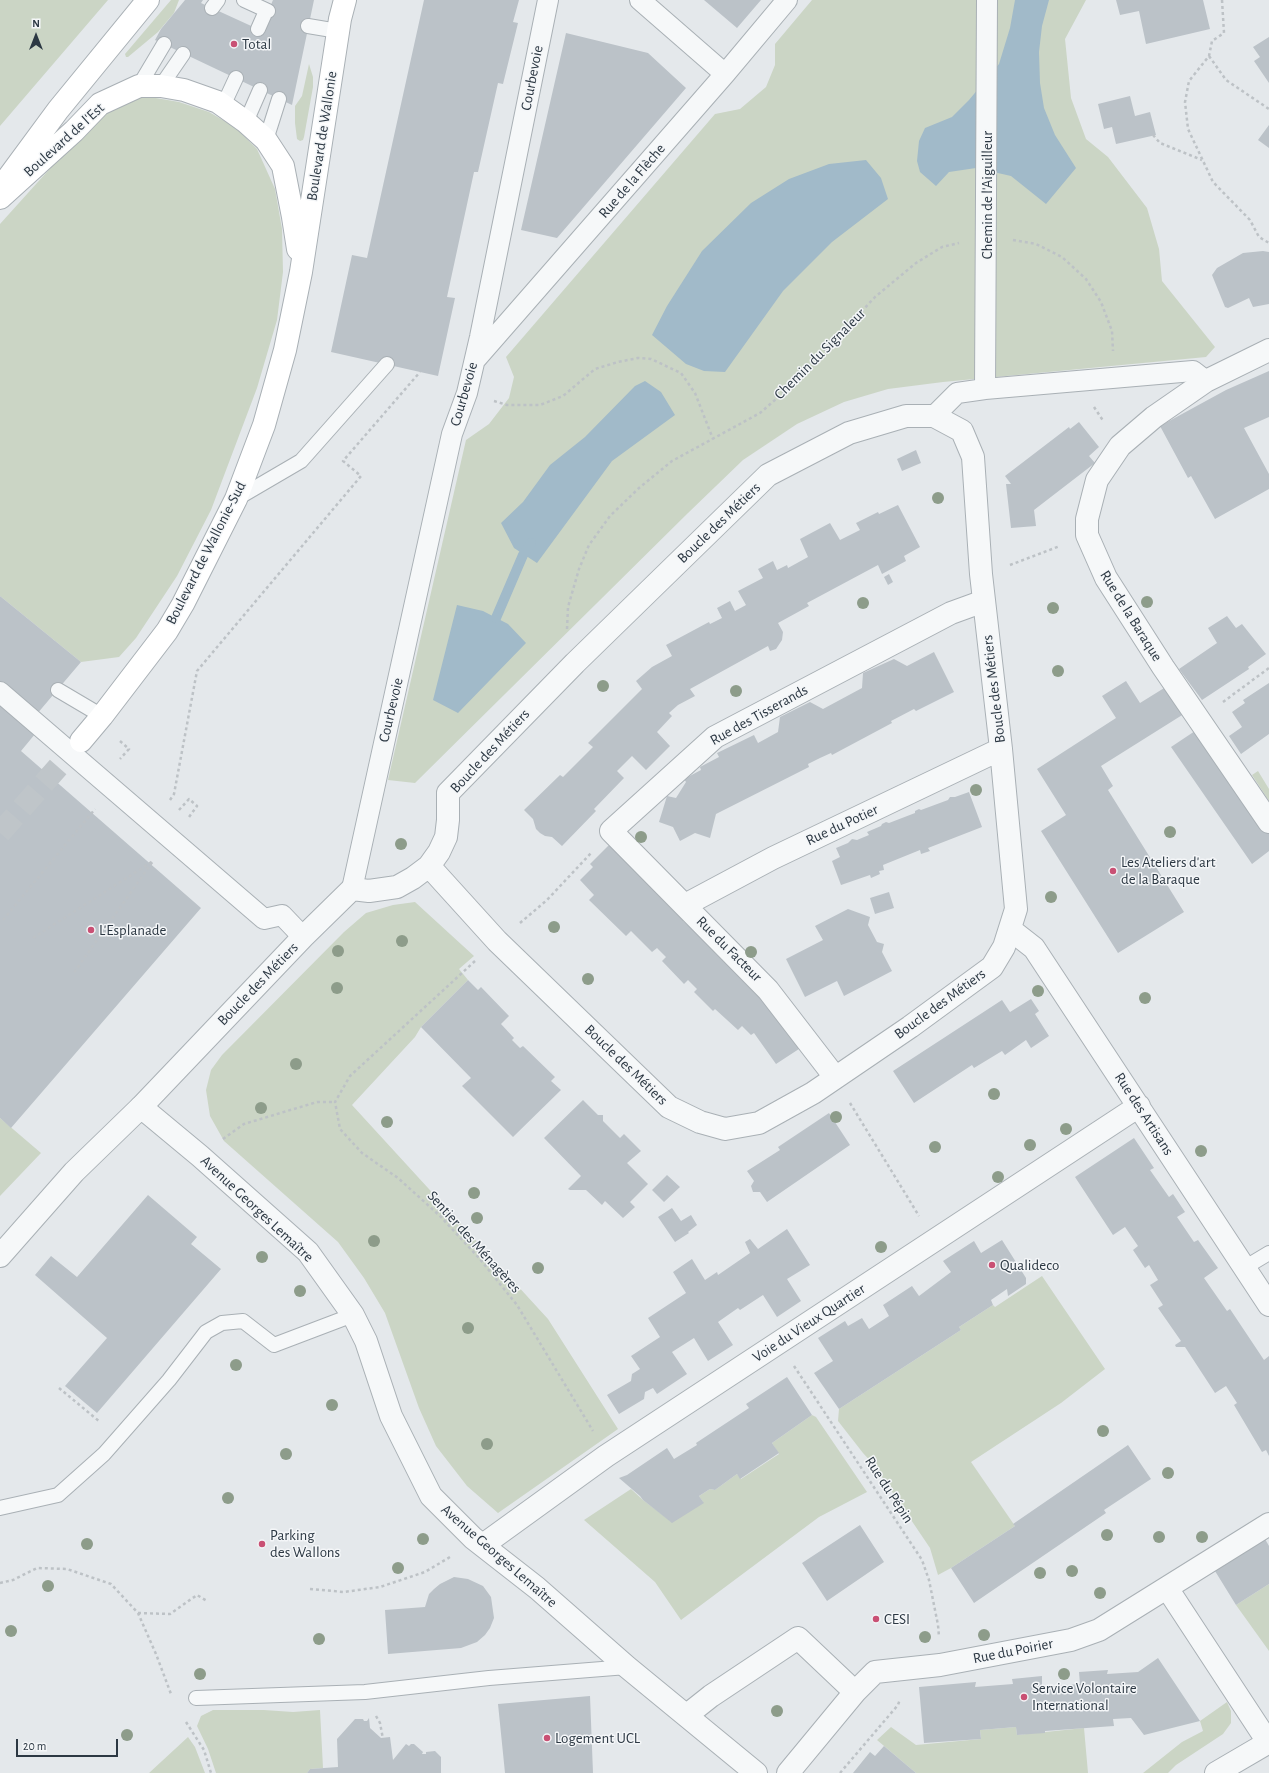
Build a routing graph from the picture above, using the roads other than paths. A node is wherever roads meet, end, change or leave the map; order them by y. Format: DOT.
graph roads {
  1 [pos="148,0"];
  2 [pos="244,0"];
  3 [pos="345,0"];
  4 [pos="548,0"];
  5 [pos="640,0"];
  6 [pos="787,0"];
  7 [pos="987,0"];
  8 [pos="308,26"];
  9 [pos="258,29"];
  10 [pos="338,31"];
  11 [pos="164,44"];
  12 [pos="183,54"];
  13 [pos="725,74"];
  14 [pos="236,78"];
  15 [pos="139,86"];
  16 [pos="162,86"];
  17 [pos="260,90"];
  18 [pos="279,98"];
  19 [pos="223,106"];
  20 [pos="246,122"];
  21 [pos="266,140"];
  22 [pos="0,189"];
  23 [pos="0,198"];
  24 [pos="301,272"];
  25 [pos="1269,350"];
  26 [pos="474,360"];
  27 [pos="386,364"];
  28 [pos="1206,381"];
  29 [pos="985,389"];
  30 [pos="934,416"];
  31 [pos="236,499"];
  32 [pos="984,602"];
  33 [pos="58,690"];
  34 [pos="0,692"];
  35 [pos="102,716"];
  36 [pos="81,741"];
  37 [pos="1001,749"];
  38 [pos="1269,822"];
  39 [pos="611,831"];
  40 [pos="429,866"];
  41 [pos="352,889"];
  42 [pos="685,905"];
  43 [pos="1011,930"];
  44 [pos="303,937"];
  45 [pos="835,1077"];
  46 [pos="1139,1106"];
  47 [pos="141,1107"];
  48 [pos="1269,1253"];
  49 [pos="0,1256"];
  50 [pos="1244,1268"];
  51 [pos="1269,1305"];
  52 [pos="353,1315"];
  53 [pos="0,1508"];
  54 [pos="1269,1524"];
  55 [pos="478,1541"];
  56 [pos="1167,1588"];
  57 [pos="627,1667"];
  58 [pos="855,1692"];
  59 [pos="196,1698"];
  60 [pos="687,1715"];
  61 [pos="1269,1743"];
  62 [pos="756,1773"];
  63 [pos="788,1773"];
  64 [pos="1216,1773"];
  1 -- 22 [label="main road"];
  2 -- 9 [label="lane"];
  3 -- 10 [label="main road, Boulevard de Wallonie"];
  4 -- 26 [label="street, Courbevoie"];
  5 -- 13 [label="street"];
  6 -- 13 [label="street, Rue de la Flèche"];
  7 -- 29 [label="street, Chemin de l'Aiguilleur"];
  8 -- 10 [label="lane"];
  10 -- 24 [label="main road, Boulevard de Wallonie"];
  11 -- 15 [label="lane"];
  12 -- 16 [label="lane"];
  13 -- 26 [label="street, Rue de la Flèche"];
  14 -- 19 [label="lane"];
  15 -- 16 [label="main road, Boulevard de l'Est"];
  15 -- 23 [label="main road, Boulevard de l'Est"];
  16 -- 19 [label="main road, Boulevard de l'Est"];
  17 -- 20 [label="lane"];
  18 -- 21 [label="lane"];
  19 -- 20 [label="main road, Boulevard de l'Est"];
  20 -- 21 [label="main road, Boulevard de l'Est"];
  21 -- 24 [label="main road, Boulevard de l'Est"];
  24 -- 31 [label="main road, Boulevard de Wallonie-Sud"];
  25 -- 28 [label="street, Rue de la Baraque"];
  26 -- 41 [label="street, Courbevoie"];
  27 -- 31 [label="lane"];
  28 -- 29 [label="street"];
  28 -- 38 [label="street, Rue de la Baraque"];
  29 -- 30 [label="street"];
  30 -- 32 [label="street, Boucle des Métiers"];
  30 -- 40 [label="street, Boucle des Métiers"];
  31 -- 35 [label="main road, Boulevard de Wallonie-Sud"];
  32 -- 37 [label="street, Boucle des Métiers"];
  32 -- 39 [label="street, Rue des Tisserands"];
  33 -- 35 [label="lane"];
  34 -- 44 [label="street"];
  35 -- 36 [label="main road, Boulevard de Wallonie-Sud"];
  37 -- 42 [label="street, Rue du Potier"];
  37 -- 43 [label="street, Boucle des Métiers"];
  39 -- 42 [label="street, Rue du Facteur"];
  40 -- 41 [label="street, Boucle des Métiers"];
  40 -- 45 [label="street, Boucle des Métiers"];
  41 -- 44 [label="street, Boucle des Métiers"];
  42 -- 45 [label="street, Rue du Facteur"];
  43 -- 45 [label="street, Boucle des Métiers"];
  43 -- 46 [label="street, Rue des Artisans"];
  44 -- 47 [label="street, Boucle des Métiers"];
  46 -- 50 [label="street, Rue des Artisans"];
  46 -- 55 [label="street, Voie du Vieux Quartier"];
  47 -- 49 [label="street"];
  47 -- 52 [label="street, Avenue Georges Lemaître"];
  48 -- 50 [label="lane"];
  50 -- 51 [label="street, Rue des Artisans"];
  52 -- 53 [label="lane"];
  52 -- 55 [label="street, Avenue Georges Lemaître"];
  54 -- 56 [label="street, Rue du Poirier"];
  55 -- 57 [label="street, Avenue Georges Lemaître"];
  56 -- 58 [label="street, Rue du Poirier"];
  56 -- 61 [label="street"];
  57 -- 59 [label="lane"];
  57 -- 60 [label="street, Avenue Georges Lemaître"];
  58 -- 60 [label="street"];
  58 -- 63 [label="street, Rue du Poirier"];
  60 -- 62 [label="street, Avenue Georges Lemaître"];
  61 -- 64 [label="street"];
}
